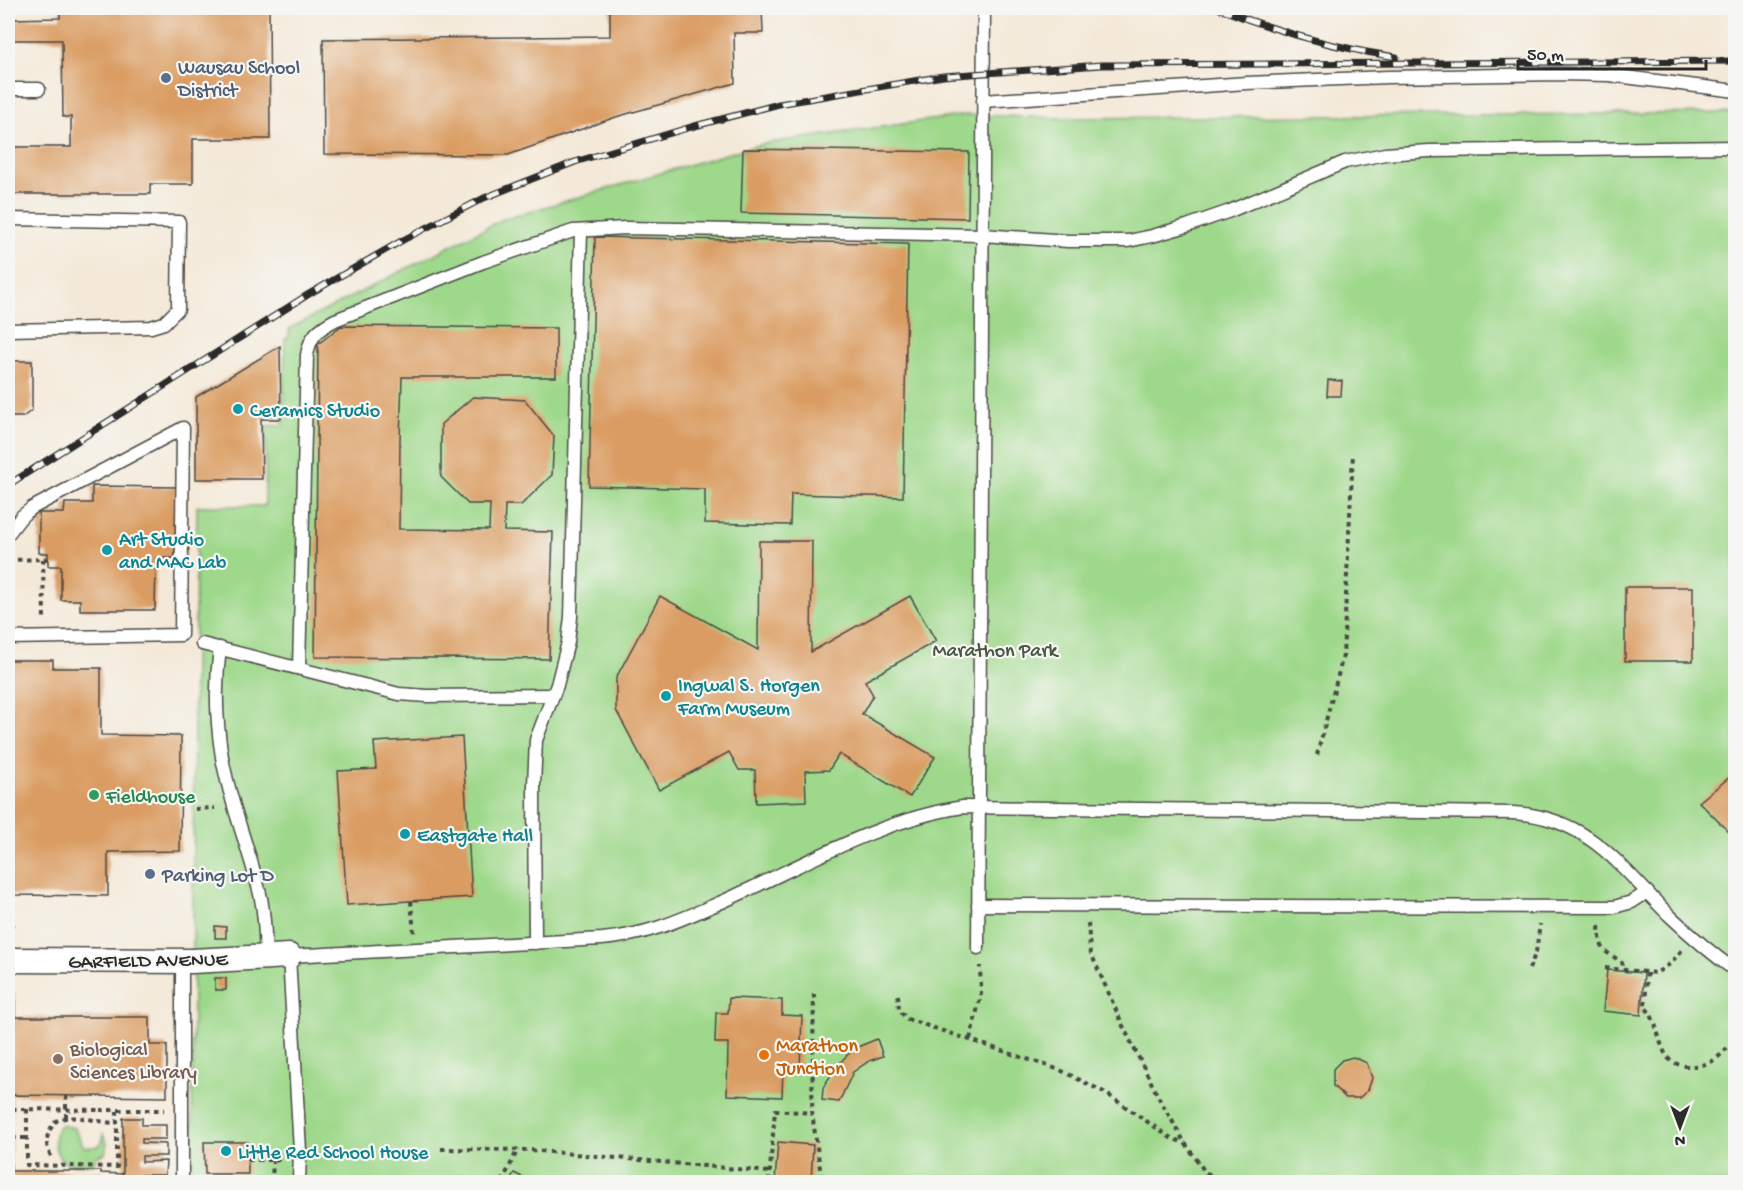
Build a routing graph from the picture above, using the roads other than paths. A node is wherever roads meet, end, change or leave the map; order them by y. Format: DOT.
graph roads {
  1 [pos="984,8"];
  2 [pos="8,89"];
  3 [pos="39,89"];
  4 [pos="1736,91"];
  5 [pos="983,101"];
  6 [pos="1736,147"];
  7 [pos="8,219"];
  8 [pos="581,231"];
  9 [pos="982,235"];
  10 [pos="8,330"];
  11 [pos="8,534"];
  12 [pos="8,638"];
  13 [pos="202,644"];
  14 [pos="220,648"];
  15 [pos="299,668"];
  16 [pos="552,695"];
  17 [pos="978,807"];
  18 [pos="1647,892"];
  19 [pos="978,905"];
  20 [pos="535,943"];
  21 [pos="978,948"];
  22 [pos="278,957"];
  23 [pos="8,960"];
  24 [pos="182,961"];
  25 [pos="1736,971"];
  26 [pos="182,1182"];
  27 [pos="299,1182"];
  1 -- 5 [label="lane"];
  2 -- 3 [label="lane"];
  4 -- 5 [label="lane"];
  5 -- 9 [label="lane"];
  6 -- 9 [label="lane"];
  7 -- 10 [label="lane"];
  8 -- 9 [label="lane"];
  8 -- 15 [label="lane"];
  8 -- 16 [label="lane"];
  9 -- 17 [label="lane"];
  11 -- 12 [label="lane"];
  13 -- 14 [label="lane"];
  14 -- 15 [label="lane"];
  14 -- 22 [label="lane"];
  15 -- 16 [label="lane"];
  16 -- 20 [label="lane"];
  17 -- 18 [label="lane"];
  17 -- 19 [label="lane"];
  17 -- 20 [label="lane"];
  18 -- 19 [label="lane"];
  18 -- 25 [label="lane"];
  19 -- 21 [label="lane"];
  20 -- 22 [label="lane"];
  22 -- 24 [label="street, GARFIELD AVENUE"];
  22 -- 27 [label="lane"];
  23 -- 24 [label="street, GARFIELD AVENUE"];
  24 -- 26 [label="lane"];
}
